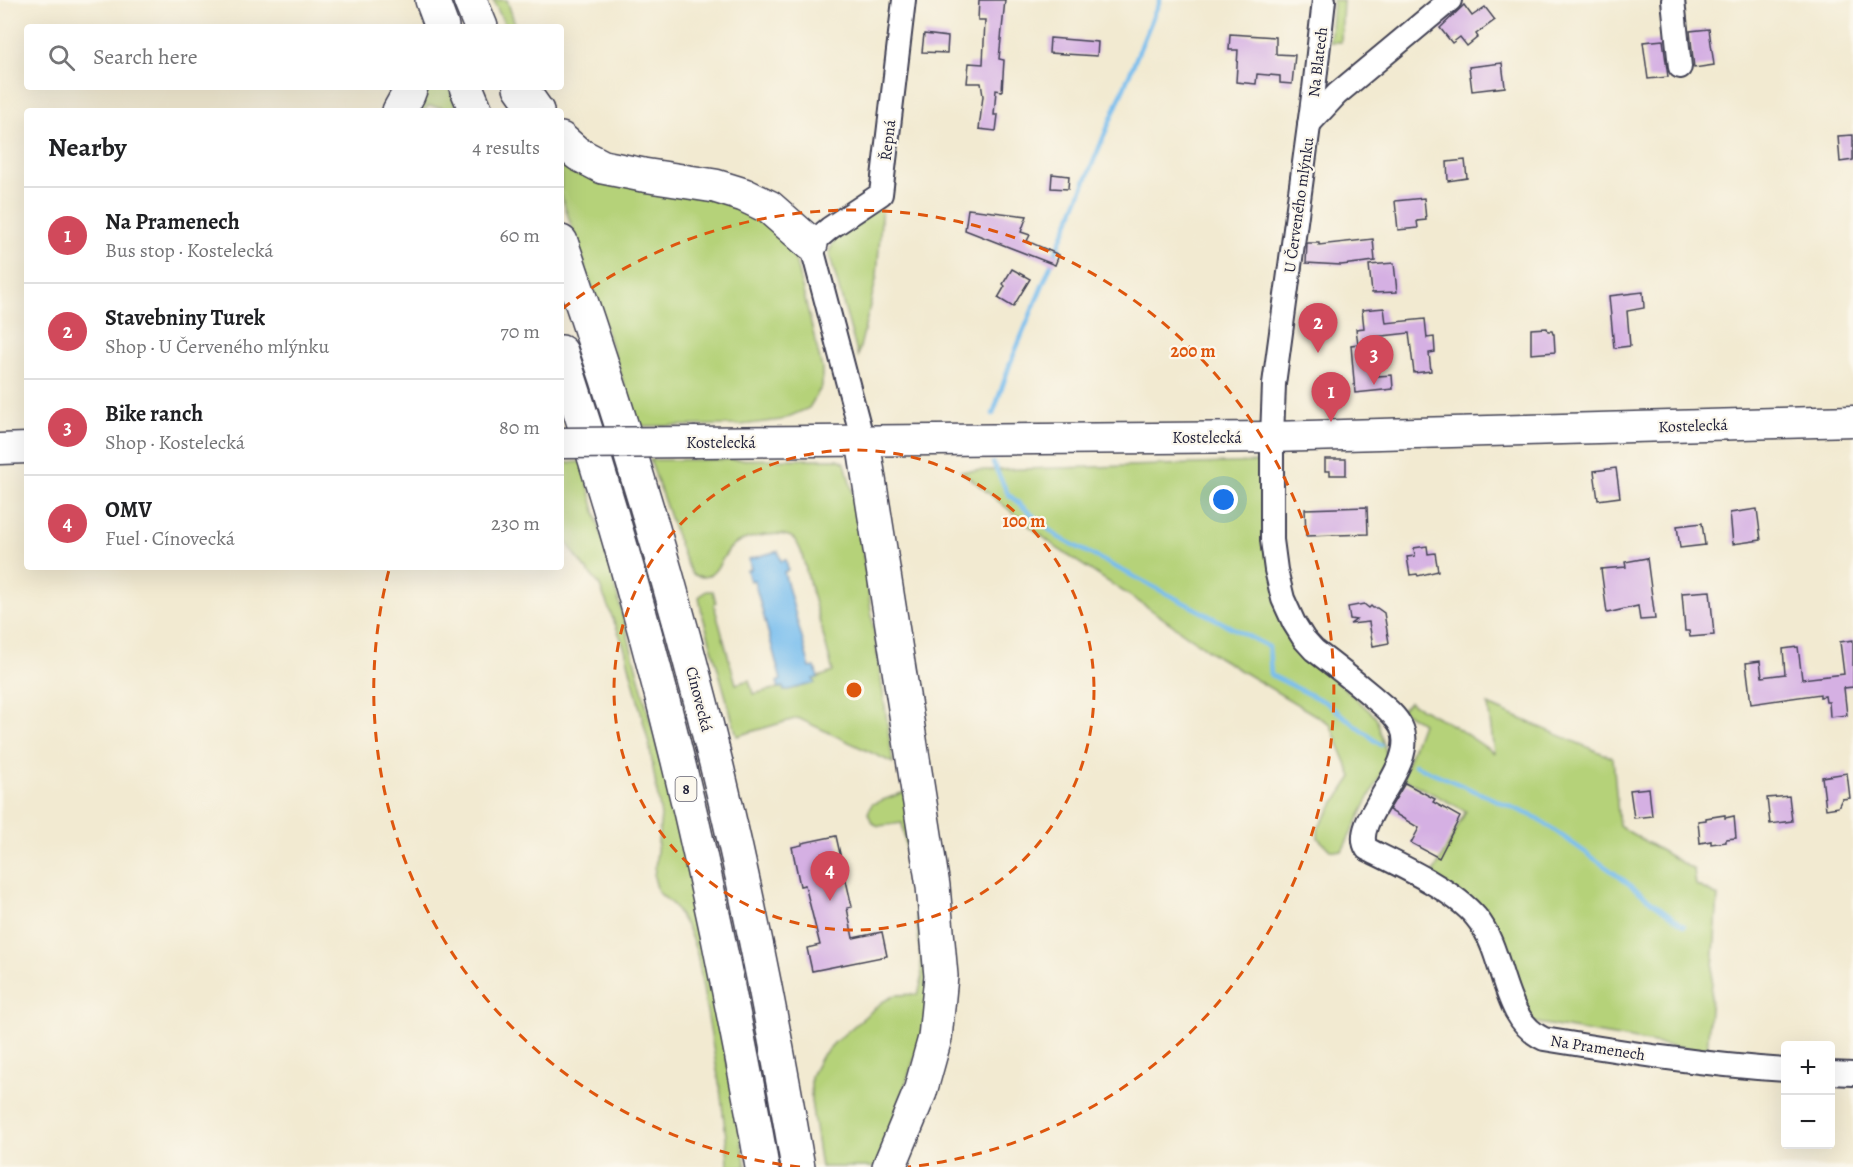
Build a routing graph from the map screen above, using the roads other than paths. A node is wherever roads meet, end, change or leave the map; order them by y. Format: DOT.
graph roads {
  1 [pos="419,0"];
  2 [pos="432,0"];
  3 [pos="470,0"];
  4 [pos="904,0"];
  5 [pos="1324,0"];
  6 [pos="1450,0"];
  7 [pos="1673,0"];
  8 [pos="420,24"];
  9 [pos="441,24"];
  10 [pos="480,24"];
  11 [pos="1680,67"];
  12 [pos="410,90"];
  13 [pos="467,90"];
  14 [pos="506,90"];
  15 [pos="522,90"];
  16 [pos="401,108"];
  17 [pos="475,108"];
  18 [pos="513,108"];
  19 [pos="535,108"];
  20 [pos="1309,124"];
  21 [pos="564,142"];
  22 [pos="811,244"];
  23 [pos="564,251"];
  24 [pos="564,362"];
  25 [pos="1853,421"];
  26 [pos="1272,437"];
  27 [pos="863,441"];
  28 [pos="564,443"];
  29 [pos="24,448"];
  30 [pos="0,449"];
  31 [pos="1781,1070"];
  32 [pos="1835,1073"];
  33 [pos="1853,1074"];
  34 [pos="762,1167"];
  35 [pos="798,1167"];
  36 [pos="889,1167"];
  1 -- 8 [label="highway"];
  2 -- 9 [label="highway"];
  3 -- 10 [label="highway"];
  4 -- 22 [label="street, Řepná"];
  5 -- 20 [label="street, Na Blatech"];
  6 -- 20 [label="street, U Červeného mlýnku"];
  7 -- 11 [label="street"];
  12 -- 16 [label="highway"];
  13 -- 17 [label="highway"];
  14 -- 18 [label="highway"];
  15 -- 19 [label="highway"];
  20 -- 26 [label="street, U Červeného mlýnku"];
  21 -- 22 [label="highway"];
  22 -- 27 [label="street"];
  23 -- 35 [label="highway, Cínovecká / 8"];
  24 -- 34 [label="highway, 8"];
  25 -- 26 [label="main road, Kostelecká"];
  26 -- 27 [label="main road, Kostelecká"];
  26 -- 31 [label="street, Na Pramenech"];
  27 -- 28 [label="main road, Kostelecká, bridge"];
  27 -- 36 [label="highway"];
  29 -- 30 [label="main road"];
  32 -- 33 [label="street"];
}
